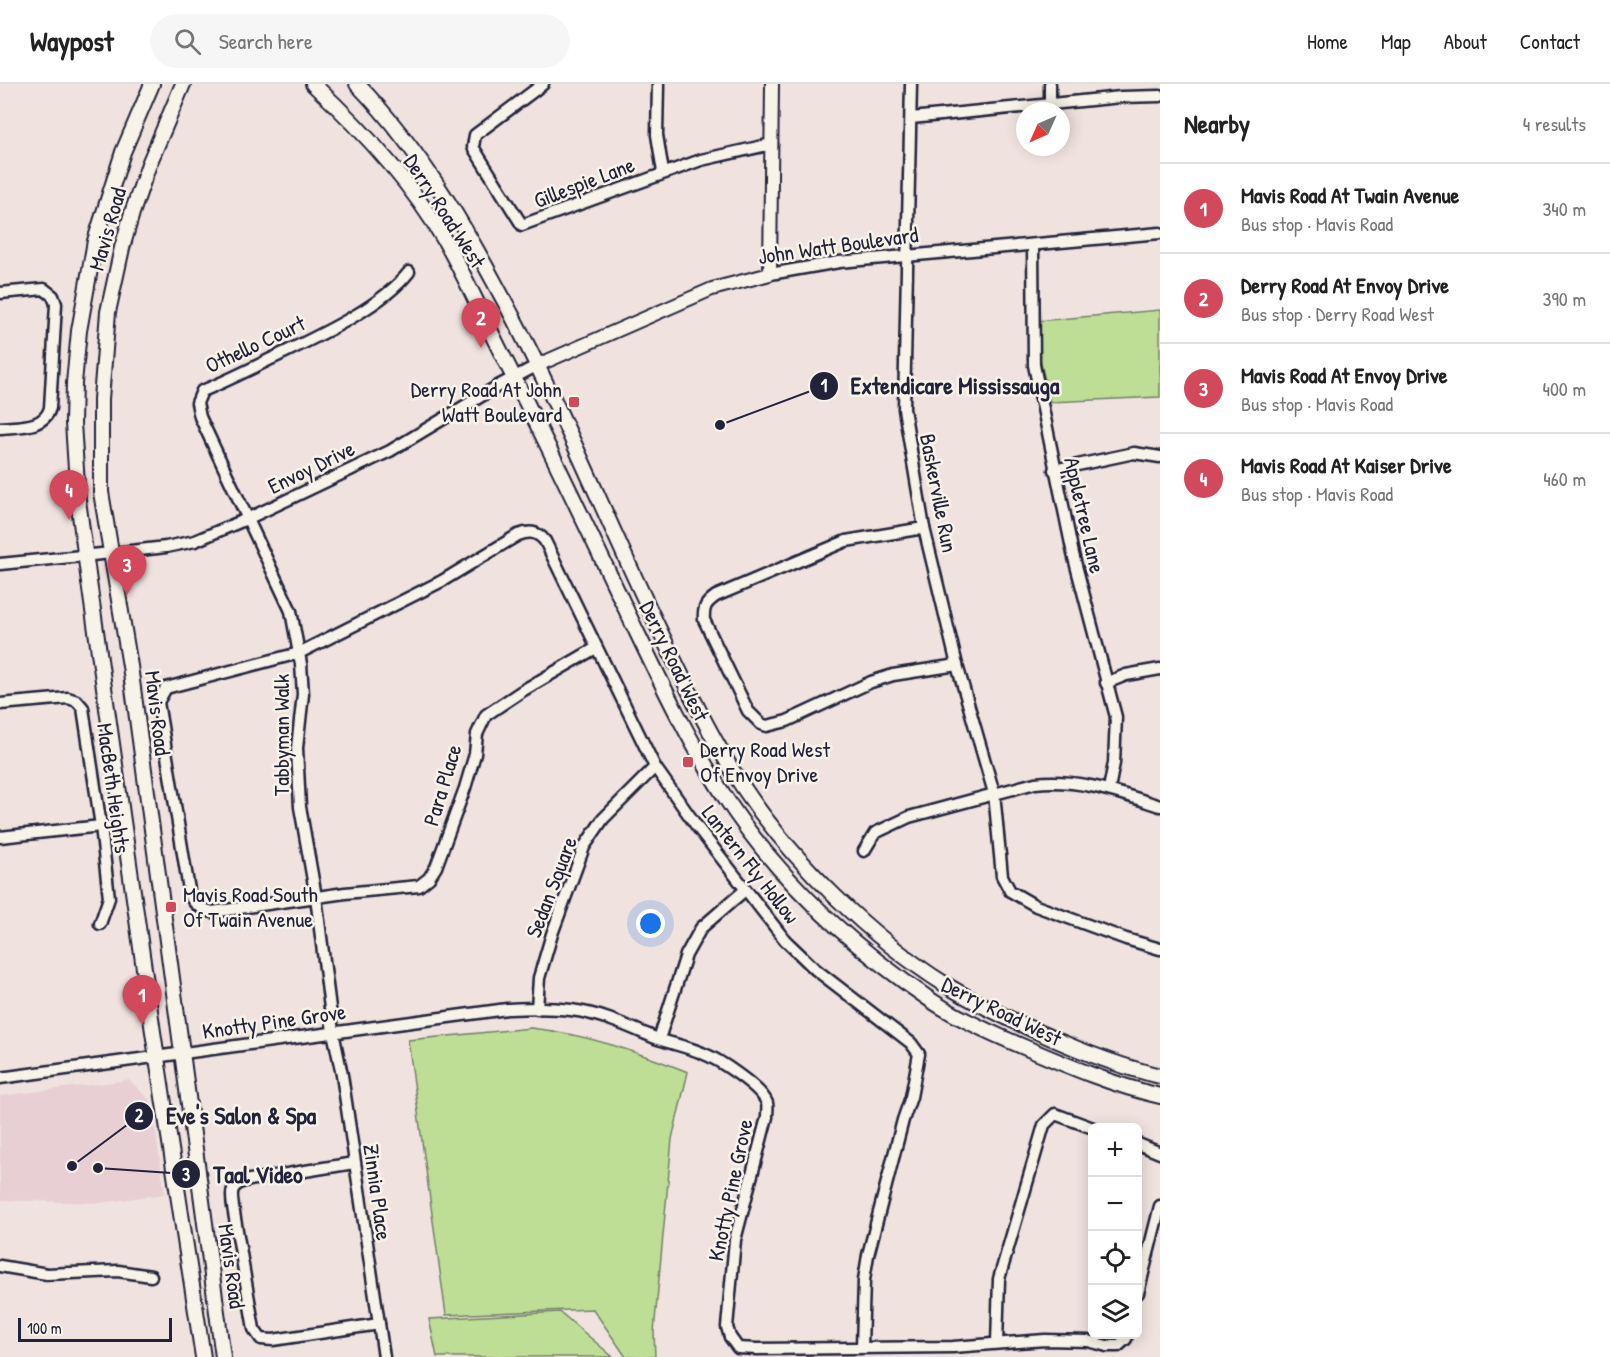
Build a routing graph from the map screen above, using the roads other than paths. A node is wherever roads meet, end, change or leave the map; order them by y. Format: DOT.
graph roads {
  1 [pos="152,84"];
  2 [pos="183,84"];
  3 [pos="313,84"];
  4 [pos="357,84"];
  5 [pos="543,84"];
  6 [pos="658,84"];
  7 [pos="772,84"];
  8 [pos="911,84"];
  9 [pos="1050,84"];
  10 [pos="1160,96"];
  11 [pos="1050,102"];
  12 [pos="1070,102"];
  13 [pos="1016,107"];
  14 [pos="910,118"];
  15 [pos="772,144"];
  16 [pos="663,172"];
  17 [pos="1160,233"];
  18 [pos="1033,245"];
  19 [pos="908,256"];
  20 [pos="409,273"];
  21 [pos="770,274"];
  22 [pos="0,293"];
  23 [pos="538,365"];
  24 [pos="513,377"];
  25 [pos="0,428"];
  26 [pos="1160,457"];
  27 [pos="1054,470"];
  28 [pos="249,519"];
  29 [pos="924,528"];
  30 [pos="111,553"];
  31 [pos="85,555"];
  32 [pos="0,564"];
  33 [pos="596,648"];
  34 [pos="299,653"];
  35 [pos="957,665"];
  36 [pos="1160,669"];
  37 [pos="1106,683"];
  38 [pos="0,704"];
  39 [pos="656,766"];
  40 [pos="1109,789"];
  41 [pos="994,793"];
  42 [pos="1160,806"];
  43 [pos="101,826"];
  44 [pos="0,837"];
  45 [pos="864,850"];
  46 [pos="745,890"];
  47 [pos="316,897"];
  48 [pos="100,924"];
  49 [pos="1160,948"];
  50 [pos="537,1009"];
  51 [pos="333,1032"];
  52 [pos="659,1039"];
  53 [pos="183,1054"];
  54 [pos="157,1057"];
  55 [pos="1160,1076"];
  56 [pos="0,1078"];
  57 [pos="1160,1096"];
  58 [pos="1088,1126"];
  59 [pos="1142,1146"];
  60 [pos="1160,1153"];
  61 [pos="354,1163"];
  62 [pos="1160,1206"];
  63 [pos="0,1266"];
  64 [pos="150,1276"];
  65 [pos="1139,1285"];
  66 [pos="379,1324"];
  67 [pos="1126,1339"];
  68 [pos="997,1343"];
  69 [pos="862,1347"];
  70 [pos="202,1357"];
  71 [pos="223,1357"];
  72 [pos="384,1357"];
  1 -- 31 [label="main road, Mavis Road"];
  2 -- 30 [label="main road, Mavis Road"];
  3 -- 24 [label="main road, Derry Road West"];
  4 -- 23 [label="main road, Derry Road West"];
  5 -- 16 [label="street, Gillespie Lane"];
  6 -- 16 [label="street"];
  7 -- 15 [label="street"];
  8 -- 14 [label="street, Baskerville Run"];
  9 -- 11 [label="street"];
  10 -- 12 [label="street"];
  13 -- 14 [label="street"];
  14 -- 19 [label="street, Baskerville Run"];
  15 -- 16 [label="street, Gillespie Lane"];
  15 -- 21 [label="street"];
  17 -- 18 [label="street, John Watt Boulevard"];
  18 -- 19 [label="street, John Watt Boulevard"];
  18 -- 27 [label="street, Appletree Lane"];
  19 -- 21 [label="street, John Watt Boulevard"];
  19 -- 29 [label="street, Baskerville Run"];
  20 -- 28 [label="street, Othello Court"];
  21 -- 23 [label="street, John Watt Boulevard"];
  22 -- 25 [label="street"];
  23 -- 24 [label="street, Envoy Drive"];
  23 -- 55 [label="main road, Derry Road West"];
  24 -- 28 [label="street, Envoy Drive"];
  24 -- 57 [label="main road, Derry Road West"];
  26 -- 27 [label="street"];
  27 -- 37 [label="street, Appletree Lane"];
  28 -- 30 [label="street, Envoy Drive"];
  28 -- 34 [label="street, Tabbyman Walk"];
  29 -- 35 [label="street, Baskerville Run"];
  29 -- 35 [label="street"];
  30 -- 31 [label="street, Envoy Drive"];
  30 -- 53 [label="main road, Mavis Road"];
  31 -- 32 [label="street, Envoy Drive"];
  31 -- 54 [label="main road, Mavis Road"];
  33 -- 34 [label="street, Lantern Fly Hollow"];
  33 -- 39 [label="street, Lantern Fly Hollow"];
  33 -- 47 [label="street, Para Place"];
  34 -- 47 [label="street, Tabbyman Walk"];
  34 -- 47 [label="street"];
  35 -- 41 [label="street, Baskerville Run"];
  36 -- 37 [label="street"];
  37 -- 40 [label="street, Appletree Lane"];
  38 -- 43 [label="street, MacBeth Heights"];
  39 -- 46 [label="street, Lantern Fly Hollow"];
  39 -- 50 [label="street, Sedan Square"];
  40 -- 41 [label="street"];
  40 -- 42 [label="street"];
  41 -- 45 [label="street"];
  41 -- 49 [label="street, Baskerville Run"];
  43 -- 44 [label="street"];
  43 -- 48 [label="street, MacBeth Heights"];
  46 -- 52 [label="street"];
  46 -- 69 [label="street, Lantern Fly Hollow"];
  47 -- 51 [label="street, Tabbyman Walk"];
  50 -- 51 [label="street, Knotty Pine Grove"];
  50 -- 52 [label="street, Knotty Pine Grove"];
  51 -- 53 [label="street, Knotty Pine Grove"];
  51 -- 61 [label="street, Zinnia Place"];
  52 -- 69 [label="street, Knotty Pine Grove"];
  53 -- 54 [label="street, Knotty Pine Grove"];
  53 -- 71 [label="main road, Mavis Road"];
  54 -- 56 [label="street, Knotty Pine Grove"];
  54 -- 70 [label="main road, Mavis Road"];
  58 -- 68 [label="street"];
  59 -- 60 [label="street"];
  61 -- 66 [label="street, Zinnia Place"];
  61 -- 66 [label="street"];
  62 -- 65 [label="street"];
  63 -- 64 [label="street"];
  66 -- 72 [label="street, Zinnia Place"];
  67 -- 68 [label="street, Knotty Pine Grove"];
  68 -- 69 [label="street, Knotty Pine Grove"];
}
